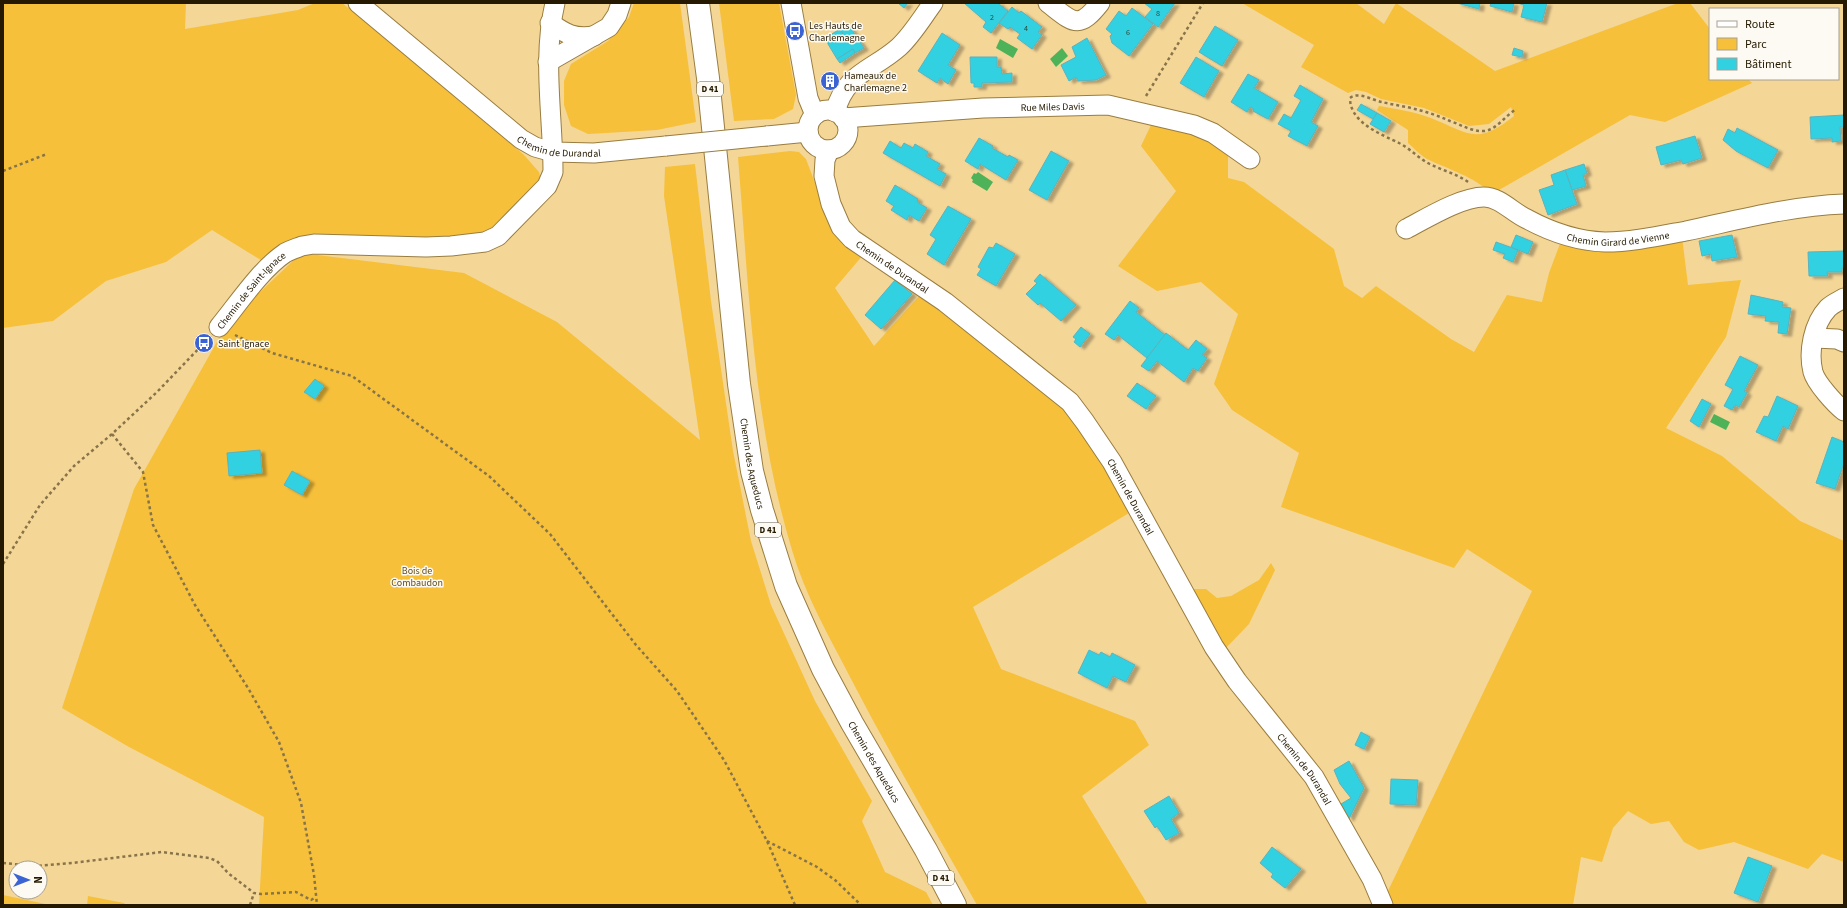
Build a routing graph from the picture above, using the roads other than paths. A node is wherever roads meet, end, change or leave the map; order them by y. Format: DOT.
graph roads {
  1 [pos="358,3"];
  2 [pos="554,3"];
  3 [pos="621,3"];
  4 [pos="698,3"];
  5 [pos="791,3"];
  6 [pos="933,3"];
  7 [pos="1048,3"];
  8 [pos="1100,3"];
  9 [pos="550,23"];
  10 [pos="594,36"];
  11 [pos="548,62"];
  12 [pos="839,114"];
  13 [pos="812,124"];
  14 [pos="829,150"];
  15 [pos="553,152"];
  16 [pos="1250,159"];
  17 [pos="1844,204"];
  18 [pos="1406,229"];
  19 [pos="1844,298"];
  20 [pos="219,327"];
  21 [pos="1814,338"];
  22 [pos="1844,342"];
  23 [pos="1844,410"];
  24 [pos="955,905"];
  25 [pos="1383,905"];
  1 -- 15 [label="street, Chemin de Durandal"];
  2 -- 9 [label="street, Chemin de Saint-Ignace"];
  3 -- 10 [label="street"];
  4 -- 24 [label="main road, Chemin des Aqueducs / D 41"];
  5 -- 13 [label="street"];
  6 -- 12 [label="street"];
  7 -- 8 [label="street"];
  9 -- 10 [label="street"];
  9 -- 11 [label="street, Chemin de Saint-Ignace"];
  10 -- 11 [label="street"];
  11 -- 15 [label="street, Chemin de Saint-Ignace"];
  12 -- 13 [label="street"];
  12 -- 14 [label="street"];
  12 -- 16 [label="street, Rue Miles Davis"];
  13 -- 14 [label="street"];
  13 -- 15 [label="street, Chemin de Durandal, bridge"];
  14 -- 25 [label="street, Chemin de Durandal"];
  15 -- 20 [label="street, Chemin de Saint-Ignace"];
  17 -- 18 [label="street, Chemin Girard de Vienne"];
  19 -- 21 [label="street"];
  21 -- 22 [label="street"];
  21 -- 23 [label="street"];
}
